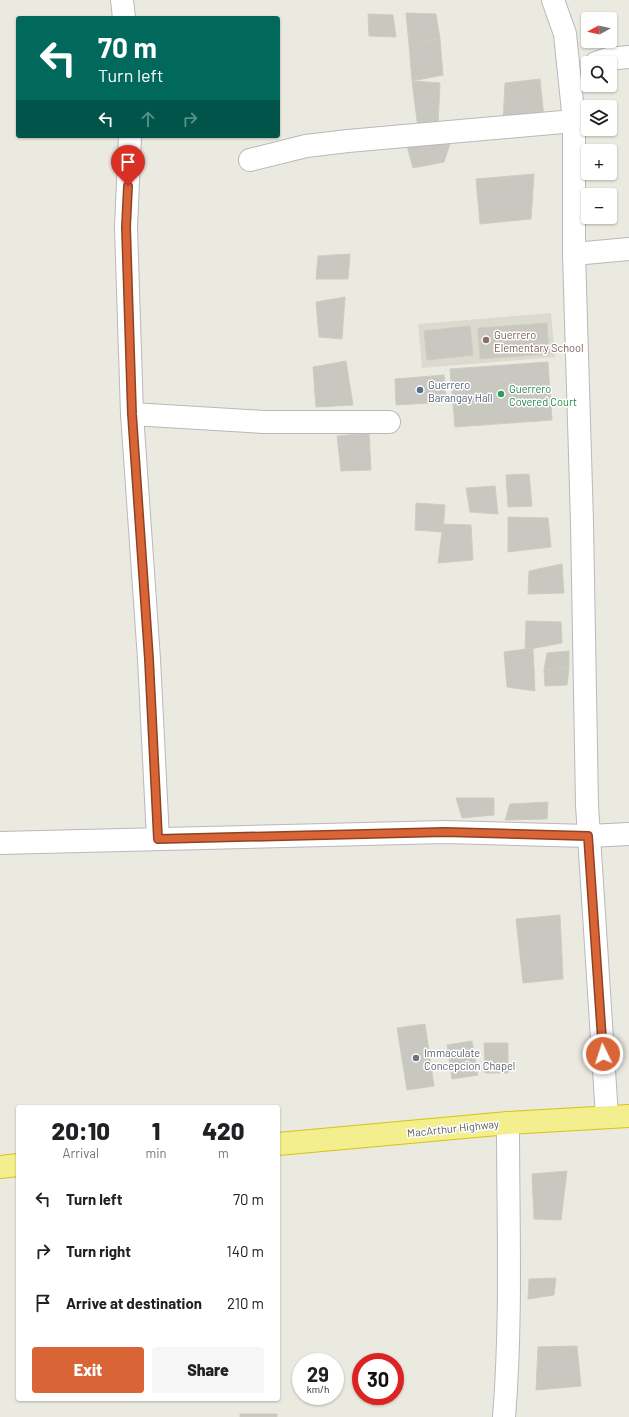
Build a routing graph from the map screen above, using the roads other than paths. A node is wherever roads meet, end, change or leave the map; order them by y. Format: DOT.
graph roads {
  1 [pos="122,0"];
  2 [pos="553,0"];
  3 [pos="124,16"];
  4 [pos="629,57"];
  5 [pos="617,58"];
  6 [pos="579,68"];
  7 [pos="574,121"];
  8 [pos="130,138"];
  9 [pos="250,160"];
  10 [pos="629,249"];
  11 [pos="574,254"];
  12 [pos="132,414"];
  13 [pos="389,422"];
  14 [pos="629,834"];
  15 [pos="588,836"];
  16 [pos="158,839"];
  17 [pos="0,843"];
  18 [pos="629,1116"];
  19 [pos="607,1117"];
  20 [pos="508,1123"];
  21 [pos="280,1144"];
  22 [pos="504,1417"];
  1 -- 3 [label="street"];
  2 -- 6 [label="street"];
  4 -- 5 [label="street"];
  6 -- 7 [label="street"];
  7 -- 9 [label="street"];
  7 -- 11 [label="street"];
  8 -- 12 [label="street"];
  10 -- 11 [label="street"];
  11 -- 15 [label="street"];
  12 -- 13 [label="street"];
  12 -- 16 [label="street"];
  14 -- 15 [label="street"];
  15 -- 16 [label="street"];
  15 -- 19 [label="street"];
  16 -- 17 [label="street"];
  18 -- 19 [label="highway, MacArthur Highway"];
  19 -- 20 [label="highway, MacArthur Highway"];
  20 -- 21 [label="highway, MacArthur Highway"];
  20 -- 22 [label="street"];
}
